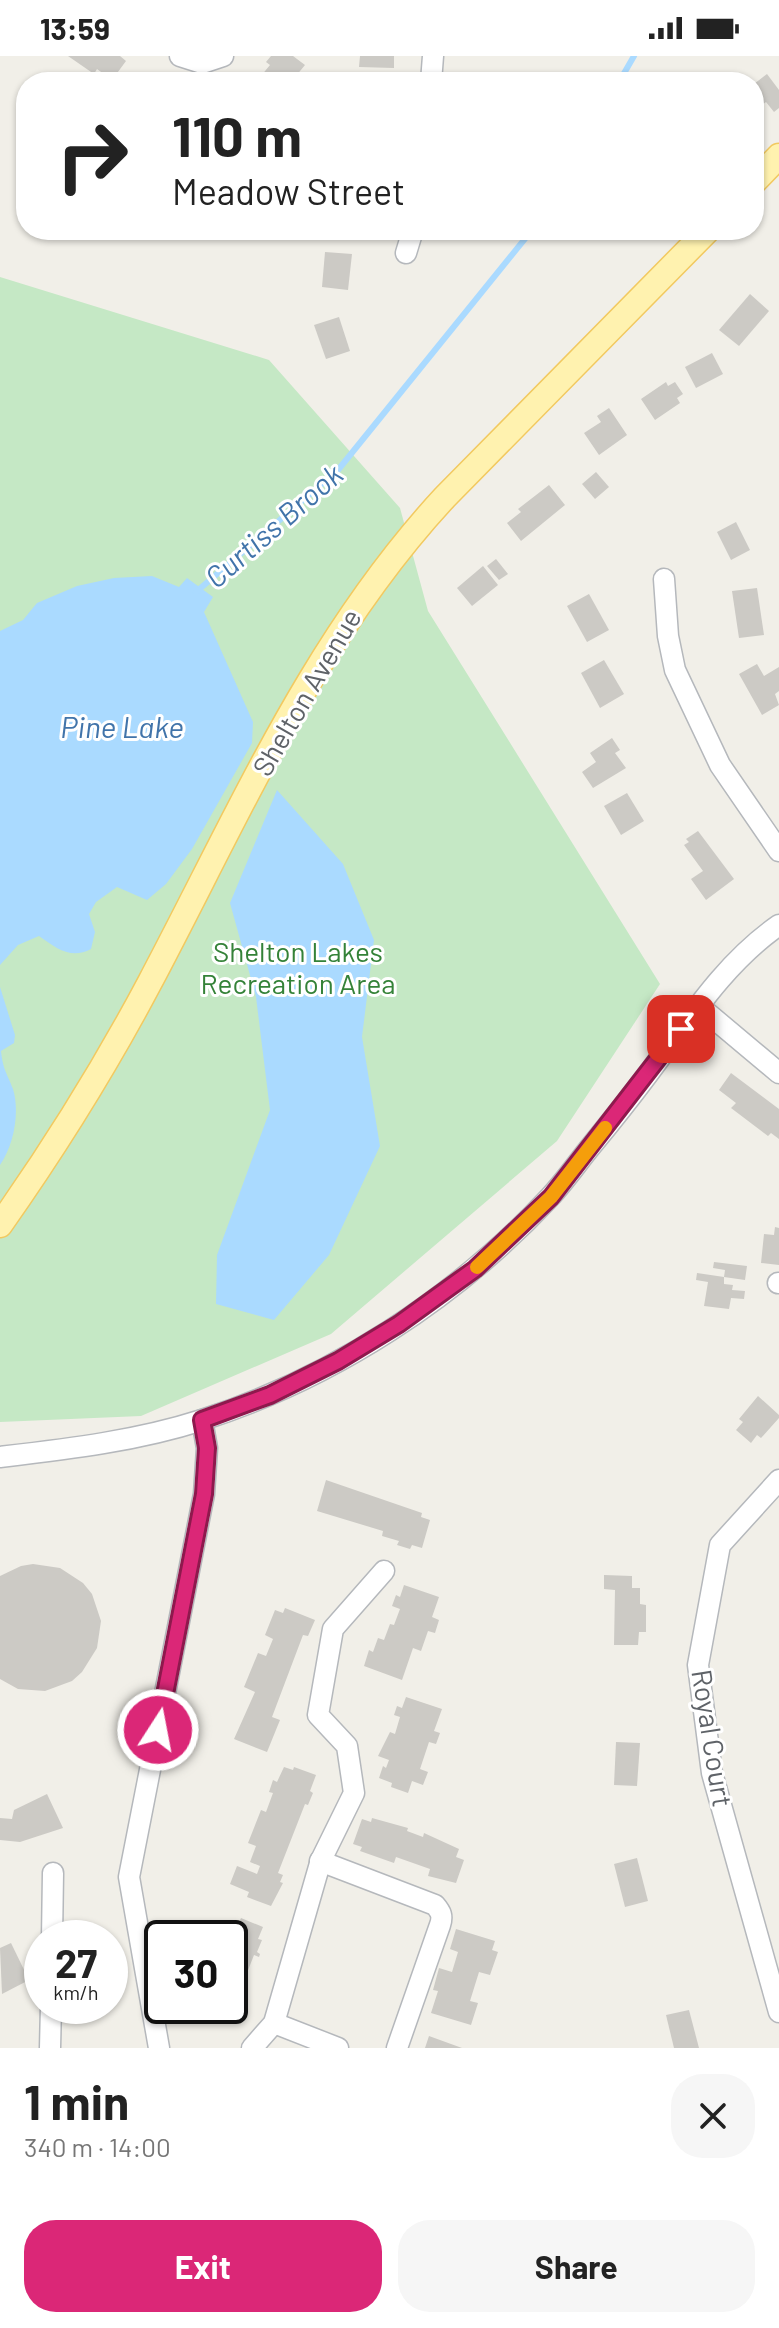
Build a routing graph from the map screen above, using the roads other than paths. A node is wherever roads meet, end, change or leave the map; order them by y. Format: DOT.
graph roads {
  1 [pos="180,56"];
  2 [pos="223,56"];
  3 [pos="779,156"];
  4 [pos="764,172"];
  5 [pos="410,240"];
  6 [pos="698,240"];
  7 [pos="406,253"];
  8 [pos="664,579"];
  9 [pos="779,851"];
  10 [pos="779,925"];
  11 [pos="699,1006"];
  12 [pos="779,1073"];
  13 [pos="0,1225"];
  14 [pos="202,1420"];
  15 [pos="0,1457"];
  16 [pos="779,1480"];
  17 [pos="384,1571"];
  18 [pos="320,1861"];
  19 [pos="53,1873"];
  20 [pos="52,1920"];
  21 [pos="779,2012"];
  22 [pos="274,2023"];
  23 [pos="51,2024"];
  24 [pos="50,2048"];
  25 [pos="159,2048"];
  26 [pos="252,2048"];
  27 [pos="338,2048"];
  28 [pos="397,2048"];
  1 -- 2 [label="street"];
  3 -- 4 [label="main road"];
  5 -- 7 [label="street"];
  6 -- 13 [label="main road, Shelton Avenue"];
  8 -- 9 [label="street"];
  10 -- 11 [label="street"];
  11 -- 12 [label="street"];
  11 -- 14 [label="street"];
  14 -- 15 [label="street"];
  14 -- 25 [label="street"];
  16 -- 21 [label="street, Royal Court"];
  17 -- 18 [label="street"];
  18 -- 22 [label="street"];
  18 -- 28 [label="street"];
  19 -- 20 [label="street"];
  22 -- 26 [label="street"];
  22 -- 27 [label="street"];
  23 -- 24 [label="street"];
}
